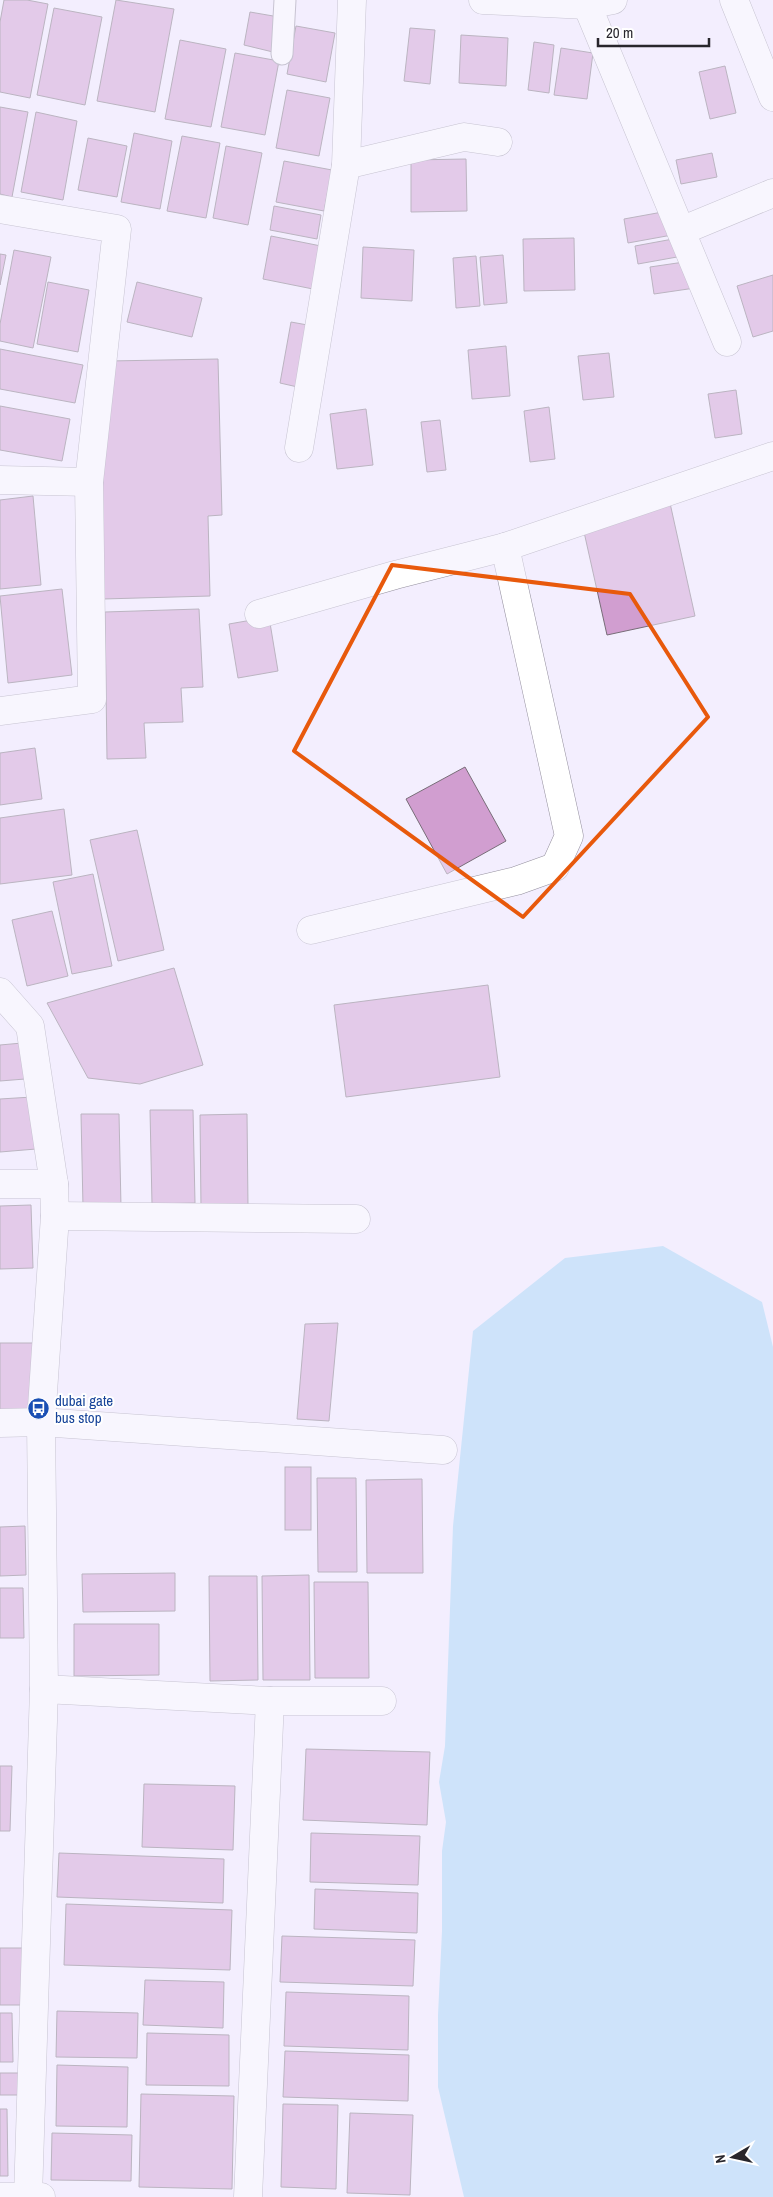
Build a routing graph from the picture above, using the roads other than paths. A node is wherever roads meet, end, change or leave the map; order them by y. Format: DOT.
graph roads {
  1 [pos="285,0"];
  2 [pos="352,0"];
  3 [pos="483,0"];
  4 [pos="498,0"];
  5 [pos="613,0"];
  6 [pos="734,0"];
  7 [pos="587,5"];
  8 [pos="282,54"];
  9 [pos="773,97"];
  10 [pos="498,142"];
  11 [pos="346,164"];
  12 [pos="773,194"];
  13 [pos="0,209"];
  14 [pos="681,231"];
  15 [pos="727,342"];
  16 [pos="299,448"];
  17 [pos="773,456"];
  18 [pos="0,480"];
  19 [pos="89,482"];
  20 [pos="505,547"];
  21 [pos="259,614"];
  22 [pos="0,711"];
  23 [pos="311,930"];
  24 [pos="0,992"];
  25 [pos="0,1184"];
  26 [pos="54,1184"];
  27 [pos="55,1216"];
  28 [pos="356,1220"];
  29 [pos="41,1422"];
  30 [pos="0,1423"];
  31 [pos="442,1450"];
  32 [pos="44,1689"];
  33 [pos="270,1701"];
  34 [pos="382,1701"];
  35 [pos="0,2197"];
  36 [pos="28,2197"];
  37 [pos="41,2197"];
  38 [pos="248,2197"];
  1 -- 8 [label="lane"];
  2 -- 11 [label="street"];
  3 -- 4 [label="street"];
  4 -- 7 [label="street"];
  5 -- 7 [label="street"];
  6 -- 9 [label="street"];
  7 -- 14 [label="street"];
  10 -- 11 [label="street"];
  11 -- 16 [label="street"];
  12 -- 14 [label="street"];
  13 -- 19 [label="street"];
  14 -- 15 [label="street"];
  17 -- 20 [label="street"];
  18 -- 19 [label="street"];
  19 -- 22 [label="street"];
  20 -- 21 [label="street"];
  20 -- 23 [label="street"];
  24 -- 26 [label="street"];
  25 -- 26 [label="street"];
  26 -- 27 [label="street"];
  27 -- 28 [label="street"];
  27 -- 29 [label="street"];
  29 -- 30 [label="street"];
  29 -- 31 [label="street"];
  29 -- 32 [label="street"];
  32 -- 33 [label="street"];
  32 -- 36 [label="street"];
  33 -- 34 [label="street"];
  33 -- 38 [label="street"];
  35 -- 36 [label="street"];
  36 -- 37 [label="street"];
}
